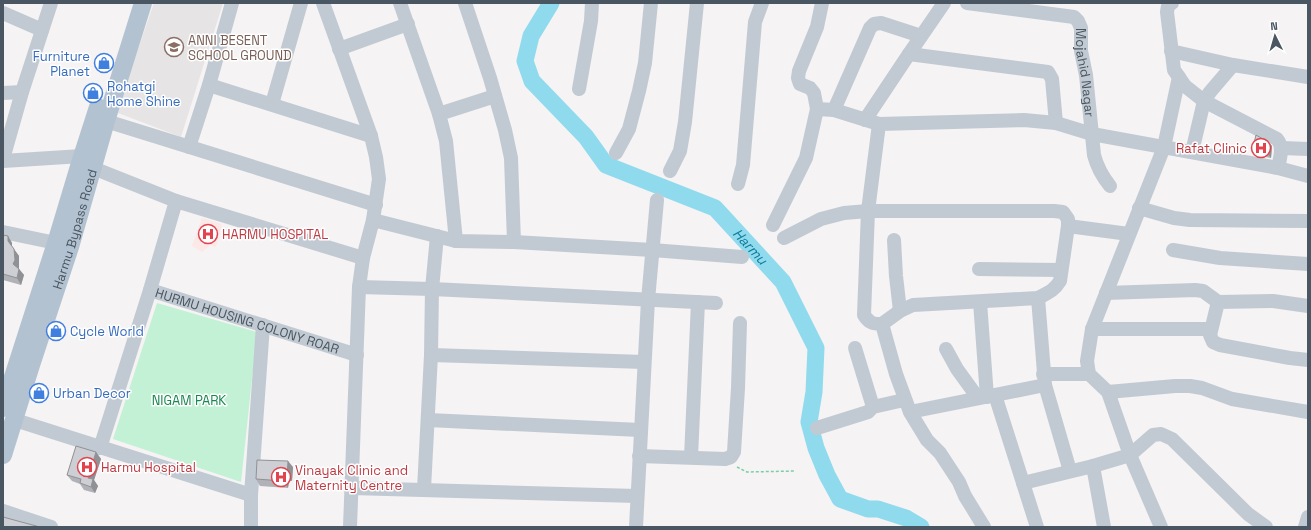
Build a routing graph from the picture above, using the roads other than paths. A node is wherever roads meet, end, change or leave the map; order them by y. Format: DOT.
graph roads {
  1 [pos="51,3"];
  2 [pos="132,3"];
  3 [pos="143,3"];
  4 [pos="232,3"];
  5 [pos="301,3"];
  6 [pos="323,3"];
  7 [pos="400,3"];
  8 [pos="465,3"];
  9 [pos="592,3"];
  10 [pos="651,3"];
  11 [pos="697,3"];
  12 [pos="762,3"];
  13 [pos="822,3"];
  14 [pos="944,3"];
  15 [pos="967,3"];
  16 [pos="1172,3"];
  17 [pos="1060,9"];
  18 [pos="3,13"];
  19 [pos="408,24"];
  20 [pos="42,30"];
  21 [pos="921,36"];
  22 [pos="339,49"];
  23 [pos="1171,51"];
  24 [pos="908,54"];
  25 [pos="1232,65"];
  26 [pos="1179,77"];
  27 [pos="1308,77"];
  28 [pos="208,84"];
  29 [pos="579,89"];
  30 [pos="22,92"];
  31 [pos="3,93"];
  32 [pos="496,96"];
  33 [pos="1204,101"];
  34 [pos="272,104"];
  35 [pos="817,109"];
  36 [pos="834,110"];
  37 [pos="439,114"];
  38 [pos="865,120"];
  39 [pos="106,121"];
  40 [pos="879,124"];
  41 [pos="1056,124"];
  42 [pos="1092,134"];
  43 [pos="371,136"];
  44 [pos="189,147"];
  45 [pos="1164,147"];
  46 [pos="1282,148"];
  47 [pos="1308,149"];
  48 [pos="1192,152"];
  49 [pos="616,153"];
  50 [pos="3,160"];
  51 [pos="87,162"];
  52 [pos="1278,168"];
  53 [pos="670,171"];
  54 [pos="1308,176"];
  55 [pos="738,184"];
  56 [pos="1110,186"];
  57 [pos="657,200"];
  58 [pos="176,201"];
  59 [pos="376,205"];
  60 [pos="1139,208"];
  61 [pos="868,211"];
  62 [pos="373,220"];
  63 [pos="1308,221"];
  64 [pos="773,225"];
  65 [pos="1068,226"];
  66 [pos="3,232"];
  67 [pos="1129,234"];
  68 [pos="437,236"];
  69 [pos="784,238"];
  70 [pos="894,240"];
  71 [pos="456,241"];
  72 [pos="514,242"];
  73 [pos="56,243"];
  74 [pos="652,250"];
  75 [pos="1173,250"];
  76 [pos="742,257"];
  77 [pos="363,258"];
  78 [pos="1308,264"];
  79 [pos="979,269"];
  80 [pos="1061,270"];
  81 [pos="359,287"];
  82 [pos="432,289"];
  83 [pos="150,290"];
  84 [pos="1106,293"];
  85 [pos="1038,298"];
  86 [pos="648,300"];
  87 [pos="698,302"];
  88 [pos="980,302"];
  89 [pos="1218,302"];
  90 [pos="716,303"];
  91 [pos="1308,306"];
  92 [pos="900,311"];
  93 [pos="740,323"];
  94 [pos="882,324"];
  95 [pos="263,325"];
  96 [pos="1212,328"];
  97 [pos="1092,329"];
  98 [pos="855,348"];
  99 [pos="946,349"];
  100 [pos="357,355"];
  101 [pos="431,355"];
  102 [pos="1308,360"];
  103 [pos="644,362"];
  104 [pos="1089,374"];
  105 [pos="1044,380"];
  106 [pos="1108,392"];
  107 [pos="987,397"];
  108 [pos="907,406"];
  109 [pos="873,407"];
  110 [pos="1308,412"];
  111 [pos="9,414"];
  112 [pos="428,420"];
  113 [pos="817,428"];
  114 [pos="640,430"];
  115 [pos="100,448"];
  116 [pos="3,455"];
  117 [pos="1130,455"];
  118 [pos="639,456"];
  119 [pos="691,457"];
  120 [pos="1093,466"];
  121 [pos="1070,471"];
  122 [pos="1023,483"];
  123 [pos="352,488"];
  124 [pos="424,489"];
  125 [pos="251,495"];
  126 [pos="637,496"];
  127 [pos="3,511"];
  128 [pos="1308,517"];
  129 [pos="51,527"];
  130 [pos="251,527"];
  131 [pos="350,527"];
  132 [pos="636,527"];
  133 [pos="984,527"];
  134 [pos="1037,527"];
  135 [pos="1104,527"];
  136 [pos="1161,527"];
  137 [pos="1266,527"];
  138 [pos="1305,527"];
  1 -- 20 [label="street"];
  2 -- 51 [label="main road, Harmu Bypass Road"];
  3 -- 39 [label="main road, Harmu Bypass Road"];
  4 -- 28 [label="street"];
  5 -- 34 [label="street"];
  6 -- 22 [label="street"];
  7 -- 19 [label="street"];
  8 -- 32 [label="street"];
  9 -- 29 [label="street"];
  10 -- 49 [label="street"];
  11 -- 53 [label="street"];
  12 -- 55 [label="street"];
  13 -- 35 [label="street"];
  14 -- 21 [label="street"];
  15 -- 17 [label="street, Mojahid Nagar"];
  16 -- 23 [label="street"];
  17 -- 42 [label="street, Mojahid Nagar"];
  18 -- 20 [label="street"];
  19 -- 22 [label="street"];
  19 -- 37 [label="street"];
  20 -- 30 [label="street"];
  21 -- 24 [label="street"];
  21 -- 36 [label="street"];
  22 -- 43 [label="street"];
  23 -- 25 [label="street"];
  23 -- 26 [label="street"];
  24 -- 38 [label="street"];
  24 -- 41 [label="street"];
  25 -- 27 [label="street"];
  25 -- 33 [label="street"];
  26 -- 33 [label="street"];
  26 -- 45 [label="street"];
  28 -- 34 [label="street"];
  28 -- 44 [label="street"];
  30 -- 31 [label="street"];
  30 -- 50 [label="street"];
  32 -- 37 [label="street"];
  32 -- 72 [label="street"];
  33 -- 46 [label="street"];
  33 -- 48 [label="street"];
  34 -- 43 [label="street"];
  35 -- 36 [label="street"];
  35 -- 64 [label="street"];
  36 -- 38 [label="street"];
  37 -- 71 [label="street"];
  38 -- 40 [label="street"];
  39 -- 44 [label="street"];
  39 -- 51 [label="main road, Harmu Bypass Road"];
  40 -- 41 [label="street"];
  40 -- 61 [label="street"];
  41 -- 42 [label="street"];
  42 -- 45 [label="street"];
  42 -- 56 [label="street, Mojahid Nagar"];
  43 -- 59 [label="street"];
  44 -- 59 [label="street"];
  45 -- 48 [label="street"];
  45 -- 60 [label="street"];
  46 -- 47 [label="street"];
  46 -- 52 [label="street"];
  48 -- 52 [label="street"];
  50 -- 51 [label="street"];
  51 -- 58 [label="street"];
  51 -- 73 [label="main road, Harmu Bypass Road"];
  51 -- 111 [label="main road, Harmu Bypass Road"];
  52 -- 54 [label="street"];
  57 -- 74 [label="street"];
  58 -- 77 [label="street"];
  58 -- 83 [label="street, HURMU HOUSING COLONY ROAR"];
  59 -- 62 [label="street"];
  60 -- 63 [label="street"];
  60 -- 67 [label="street"];
  61 -- 65 [label="street"];
  61 -- 69 [label="street"];
  61 -- 94 [label="street"];
  62 -- 68 [label="street"];
  62 -- 77 [label="street"];
  65 -- 67 [label="street"];
  65 -- 80 [label="street"];
  66 -- 73 [label="street"];
  67 -- 84 [label="street"];
  68 -- 71 [label="street"];
  68 -- 82 [label="street"];
  70 -- 92 [label="street"];
  71 -- 72 [label="street"];
  72 -- 74 [label="street"];
  73 -- 111 [label="main road, Harmu Bypass Road"];
  74 -- 76 [label="street"];
  74 -- 86 [label="street"];
  75 -- 78 [label="street"];
  77 -- 81 [label="street"];
  79 -- 80 [label="street"];
  80 -- 85 [label="street"];
  81 -- 82 [label="street"];
  81 -- 100 [label="street"];
  82 -- 86 [label="street"];
  82 -- 101 [label="street"];
  83 -- 95 [label="street, HURMU HOUSING COLONY ROAR"];
  83 -- 115 [label="street"];
  84 -- 89 [label="street"];
  84 -- 97 [label="street"];
  85 -- 88 [label="street"];
  85 -- 105 [label="street"];
  86 -- 87 [label="street"];
  86 -- 103 [label="street"];
  87 -- 90 [label="street"];
  87 -- 119 [label="street"];
  88 -- 92 [label="street"];
  88 -- 107 [label="street"];
  89 -- 91 [label="street"];
  89 -- 96 [label="street"];
  92 -- 94 [label="street"];
  93 -- 119 [label="street"];
  94 -- 108 [label="street"];
  95 -- 100 [label="street, HURMU HOUSING COLONY ROAR"];
  95 -- 125 [label="street"];
  96 -- 97 [label="street"];
  96 -- 102 [label="street"];
  97 -- 104 [label="street"];
  98 -- 109 [label="street"];
  99 -- 107 [label="street"];
  100 -- 123 [label="street"];
  101 -- 103 [label="street"];
  101 -- 112 [label="street"];
  103 -- 114 [label="street"];
  104 -- 105 [label="street"];
  104 -- 106 [label="street"];
  105 -- 107 [label="street"];
  105 -- 121 [label="street"];
  106 -- 110 [label="street"];
  106 -- 117 [label="street"];
  107 -- 108 [label="street"];
  107 -- 122 [label="street"];
  108 -- 109 [label="street"];
  108 -- 133 [label="street"];
  109 -- 113 [label="street"];
  111 -- 115 [label="street"];
  111 -- 116 [label="main road, Harmu Bypass Road"];
  112 -- 114 [label="street"];
  112 -- 124 [label="street"];
  114 -- 118 [label="street"];
  115 -- 125 [label="street"];
  117 -- 120 [label="street"];
  117 -- 136 [label="street"];
  117 -- 137 [label="street"];
  118 -- 119 [label="street"];
  118 -- 126 [label="street"];
  120 -- 121 [label="street"];
  120 -- 135 [label="street"];
  121 -- 122 [label="street"];
  122 -- 134 [label="street"];
  123 -- 124 [label="street"];
  123 -- 131 [label="street"];
  124 -- 126 [label="street"];
  125 -- 130 [label="street"];
  126 -- 132 [label="street"];
  127 -- 129 [label="street"];
  128 -- 138 [label="street"];
}
